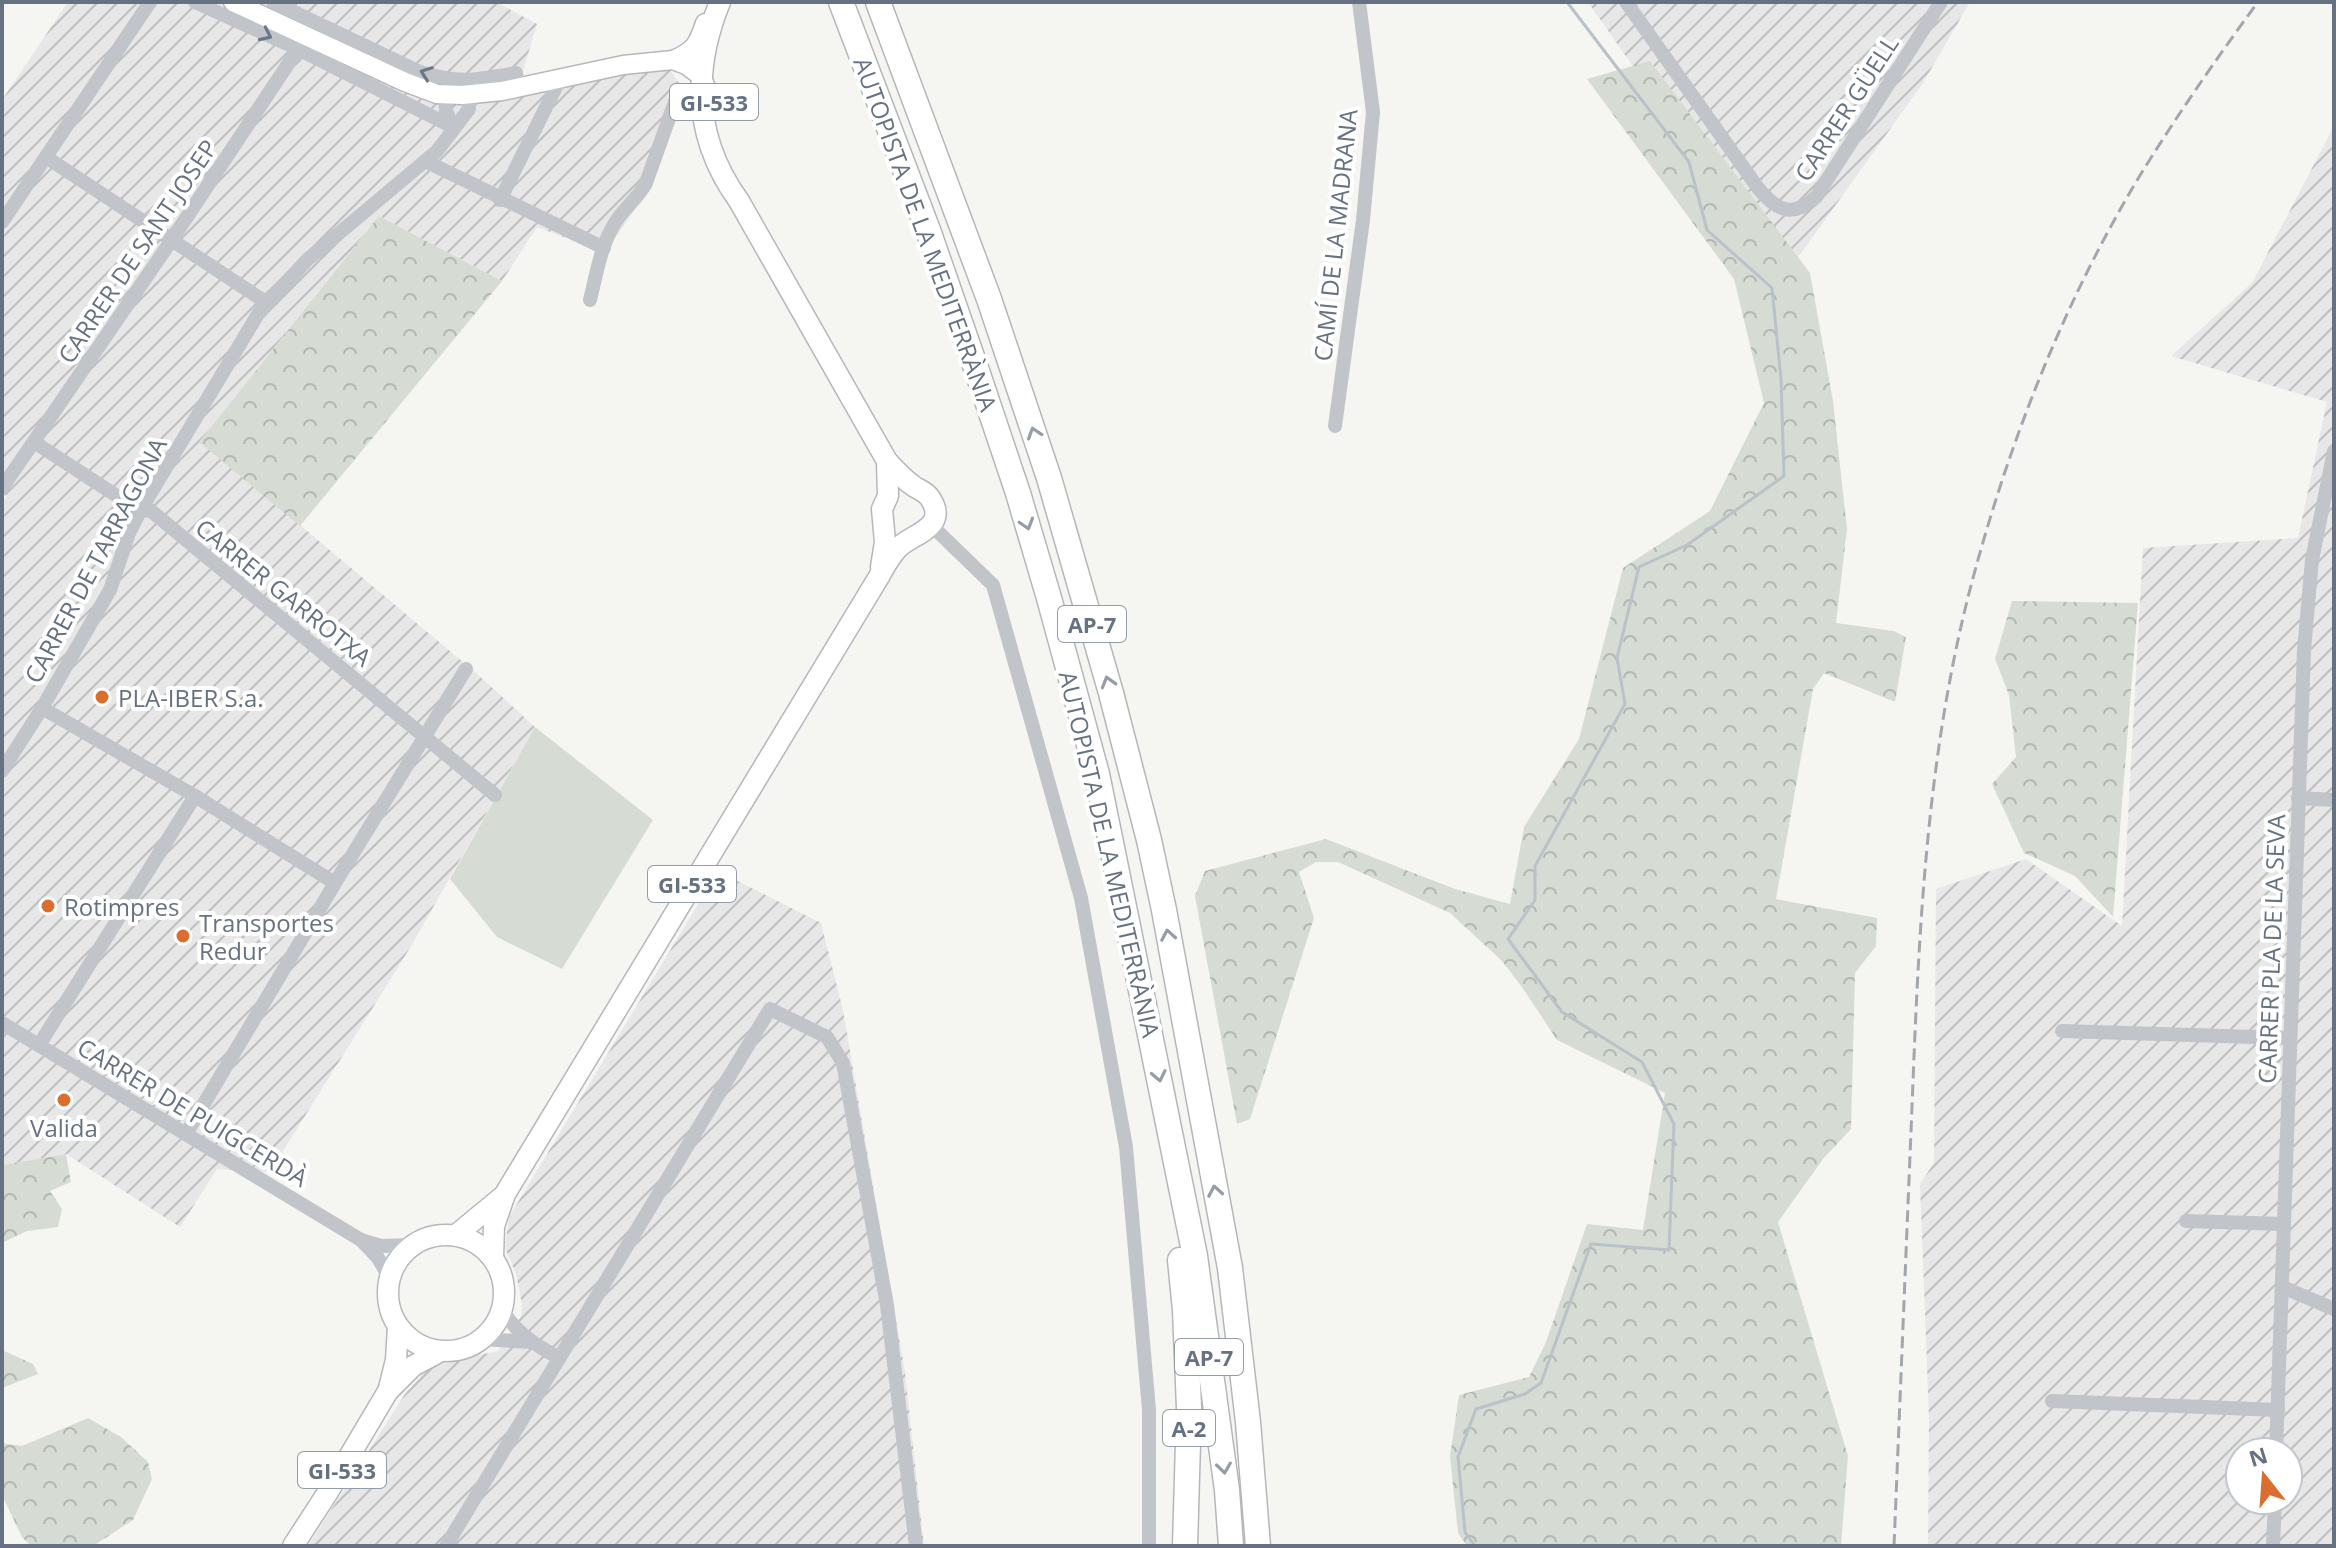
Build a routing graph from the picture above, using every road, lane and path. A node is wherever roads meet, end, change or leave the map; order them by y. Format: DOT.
graph roads {
  1 [pos="150,2"];
  2 [pos="195,2"];
  3 [pos="233,2"];
  4 [pos="273,2"];
  5 [pos="714,2"];
  6 [pos="720,2"];
  7 [pos="732,2"];
  8 [pos="841,2"];
  9 [pos="878,2"];
  10 [pos="1359,2"];
  11 [pos="1626,2"];
  12 [pos="1941,2"];
  13 [pos="296,25"];
  14 [pos="665,61"];
  15 [pos="701,76"];
  16 [pos="560,79"];
  17 [pos="518,87"];
  18 [pos="445,95"];
  19 [pos="467,95"];
  20 [pos="677,96"];
  21 [pos="453,127"];
  22 [pos="722,147"];
  23 [pos="46,157"];
  24 [pos="425,161"];
  25 [pos="719,169"];
  26 [pos="500,200"];
  27 [pos="739,201"];
  28 [pos="2,222"];
  29 [pos="171,241"];
  30 [pos="604,248"];
  31 [pos="590,300"];
  32 [pos="267,303"];
  33 [pos="1335,426"];
  34 [pos="34,442"];
  35 [pos="2334,451"];
  36 [pos="887,461"];
  37 [pos="2,488"];
  38 [pos="915,488"];
  39 [pos="888,496"];
  40 [pos="140,511"];
  41 [pos="885,523"];
  42 [pos="931,525"];
  43 [pos="909,538"];
  44 [pos="880,575"];
  45 [pos="466,669"];
  46 [pos="42,708"];
  47 [pos="425,736"];
  48 [pos="2,771"];
  49 [pos="495,795"];
  50 [pos="195,796"];
  51 [pos="2298,798"];
  52 [pos="2334,800"];
  53 [pos="335,883"];
  54 [pos="2,1023"];
  55 [pos="2062,1031"];
  56 [pos="2290,1038"];
  57 [pos="39,1045"];
  58 [pos="186,1134"];
  59 [pos="1178,1170"];
  60 [pos="505,1194"];
  61 [pos="2186,1221"];
  62 [pos="2284,1224"];
  63 [pos="456,1235"];
  64 [pos="361,1240"];
  65 [pos="412,1245"];
  66 [pos="493,1258"];
  67 [pos="1230,1268"];
  68 [pos="389,1277"];
  69 [pos="2282,1287"];
  70 [pos="2334,1309"];
  71 [pos="502,1310"];
  72 [pos="398,1327"];
  73 [pos="481,1339"];
  74 [pos="531,1342"];
  75 [pos="441,1351"];
  76 [pos="559,1358"];
  77 [pos="388,1391"];
  78 [pos="2052,1401"];
  79 [pos="2278,1410"];
  80 [pos="2277,1436"];
  81 [pos="2274,1516"];
  82 [pos="293,1546"];
  83 [pos="446,1546"];
  84 [pos="916,1546"];
  85 [pos="1149,1546"];
  86 [pos="1185,1546"];
  87 [pos="1231,1546"];
  88 [pos="1258,1546"];
  89 [pos="1275,1546"];
  90 [pos="2273,1546"];
  1 -- 23 [label="street"];
  2 -- 13 [label="street, one-way"];
  3 -- 13 [label="street"];
  4 -- 13 [label="street"];
  5 -- 14 [label="street"];
  6 -- 15 [label="main road, GI-533"];
  7 -- 22 [label="main road, GI-533"];
  8 -- 59 [label="highway, AUTOPISTA DE LA MEDITERRÀNIA / AP-7, one-way"];
  67 -- 9 [label="highway, AUTOPISTA DE LA MEDITERRÀNIA / AP-7, one-way"];
  10 -- 33 [label="street, CAMÍ DE LA MADRANA"];
  11 -- 12 [label="street, CARRER GÜELL"];
  13 -- 18 [label="street"];
  19 -- 13 [label="street, one-way"];
  13 -- 21 [label="street"];
  13 -- 29 [label="street, CARRER DE SANT JOSEP"];
  14 -- 15 [label="street"];
  14 -- 16 [label="street"];
  14 -- 25 [label="street"];
  15 -- 22 [label="street"];
  15 -- 25 [label="main road, GI-533"];
  16 -- 17 [label="street"];
  16 -- 26 [label="street"];
  17 -- 19 [label="street"];
  17 -- 19 [label="street"];
  18 -- 19 [label="street"];
  18 -- 21 [label="street"];
  19 -- 21 [label="street, CARRER DE TARRAGONA"];
  20 -- 30 [label="street"];
  21 -- 24 [label="street, CARRER DE TARRAGONA"];
  22 -- 27 [label="main road, GI-533"];
  23 -- 28 [label="street"];
  23 -- 29 [label="street"];
  24 -- 26 [label="street"];
  24 -- 32 [label="street, CARRER DE TARRAGONA"];
  25 -- 27 [label="main road, GI-533"];
  26 -- 30 [label="street"];
  27 -- 36 [label="main road, GI-533"];
  29 -- 32 [label="street"];
  29 -- 34 [label="street, CARRER DE SANT JOSEP"];
  30 -- 31 [label="street"];
  32 -- 40 [label="street, CARRER DE TARRAGONA"];
  34 -- 37 [label="street, CARRER DE SANT JOSEP"];
  34 -- 40 [label="street, CARRER GARROTXA"];
  35 -- 51 [label="street, CARRER PLA DE LA SEVA"];
  36 -- 38 [label="main road, GI-533"];
  36 -- 39 [label="main road, GI-533"];
  38 -- 39 [label="main road"];
  38 -- 42 [label="main road, GI-533"];
  39 -- 41 [label="main road, GI-533"];
  40 -- 46 [label="street, CARRER DE TARRAGONA"];
  40 -- 47 [label="street, CARRER GARROTXA"];
  41 -- 43 [label="main road"];
  41 -- 44 [label="main road, GI-533"];
  42 -- 43 [label="main road, GI-533"];
  42 -- 85 [label="street"];
  43 -- 44 [label="main road, GI-533"];
  44 -- 60 [label="main road, GI-533"];
  45 -- 47 [label="street"];
  46 -- 48 [label="street, CARRER DE TARRAGONA"];
  46 -- 50 [label="street"];
  47 -- 49 [label="street, CARRER GARROTXA"];
  47 -- 53 [label="street"];
  50 -- 53 [label="street"];
  50 -- 57 [label="street"];
  51 -- 52 [label="street"];
  51 -- 56 [label="street, CARRER PLA DE LA SEVA"];
  53 -- 58 [label="street"];
  54 -- 57 [label="street, CARRER DE PUIGCERDÀ"];
  55 -- 56 [label="street"];
  56 -- 62 [label="street, CARRER PLA DE LA SEVA"];
  57 -- 58 [label="street, CARRER DE PUIGCERDÀ"];
  58 -- 64 [label="street, CARRER DE PUIGCERDÀ"];
  59 -- 86 [label="highway, A-2"];
  59 -- 87 [label="highway, AUTOPISTA DE LA MEDITERRÀNIA / AP-7, one-way"];
  60 -- 63 [label="main road, GI-533"];
  60 -- 66 [label="main road, GI-533"];
  61 -- 62 [label="street"];
  62 -- 69 [label="street, CARRER PLA DE LA SEVA"];
  63 -- 65 [label="main road, GI-533"];
  63 -- 66 [label="main road"];
  64 -- 65 [label="street, CARRER DE PUIGCERDÀ"];
  64 -- 68 [label="street, CARRER DE PUIGCERDÀ"];
  65 -- 68 [label="main road"];
  66 -- 71 [label="main road, GI-533"];
  67 -- 88 [label="highway, AUTOPISTA DE LA MEDITERRÀNIA / AP-7"];
  67 -- 89 [label="highway"];
  68 -- 72 [label="main road, GI-533"];
  69 -- 70 [label="street"];
  69 -- 79 [label="street, CARRER PLA DE LA SEVA"];
  71 -- 73 [label="main road"];
  71 -- 74 [label="street"];
  72 -- 75 [label="main road"];
  72 -- 77 [label="main road, GI-533"];
  73 -- 74 [label="street"];
  73 -- 75 [label="main road, GI-533"];
  74 -- 76 [label="street"];
  75 -- 77 [label="main road, GI-533"];
  76 -- 83 [label="street"];
  76 -- 84 [label="street"];
  77 -- 82 [label="main road, GI-533"];
  78 -- 79 [label="street"];
  79 -- 80 [label="street, CARRER PLA DE LA SEVA"];
  81 -- 90 [label="street"];
}
